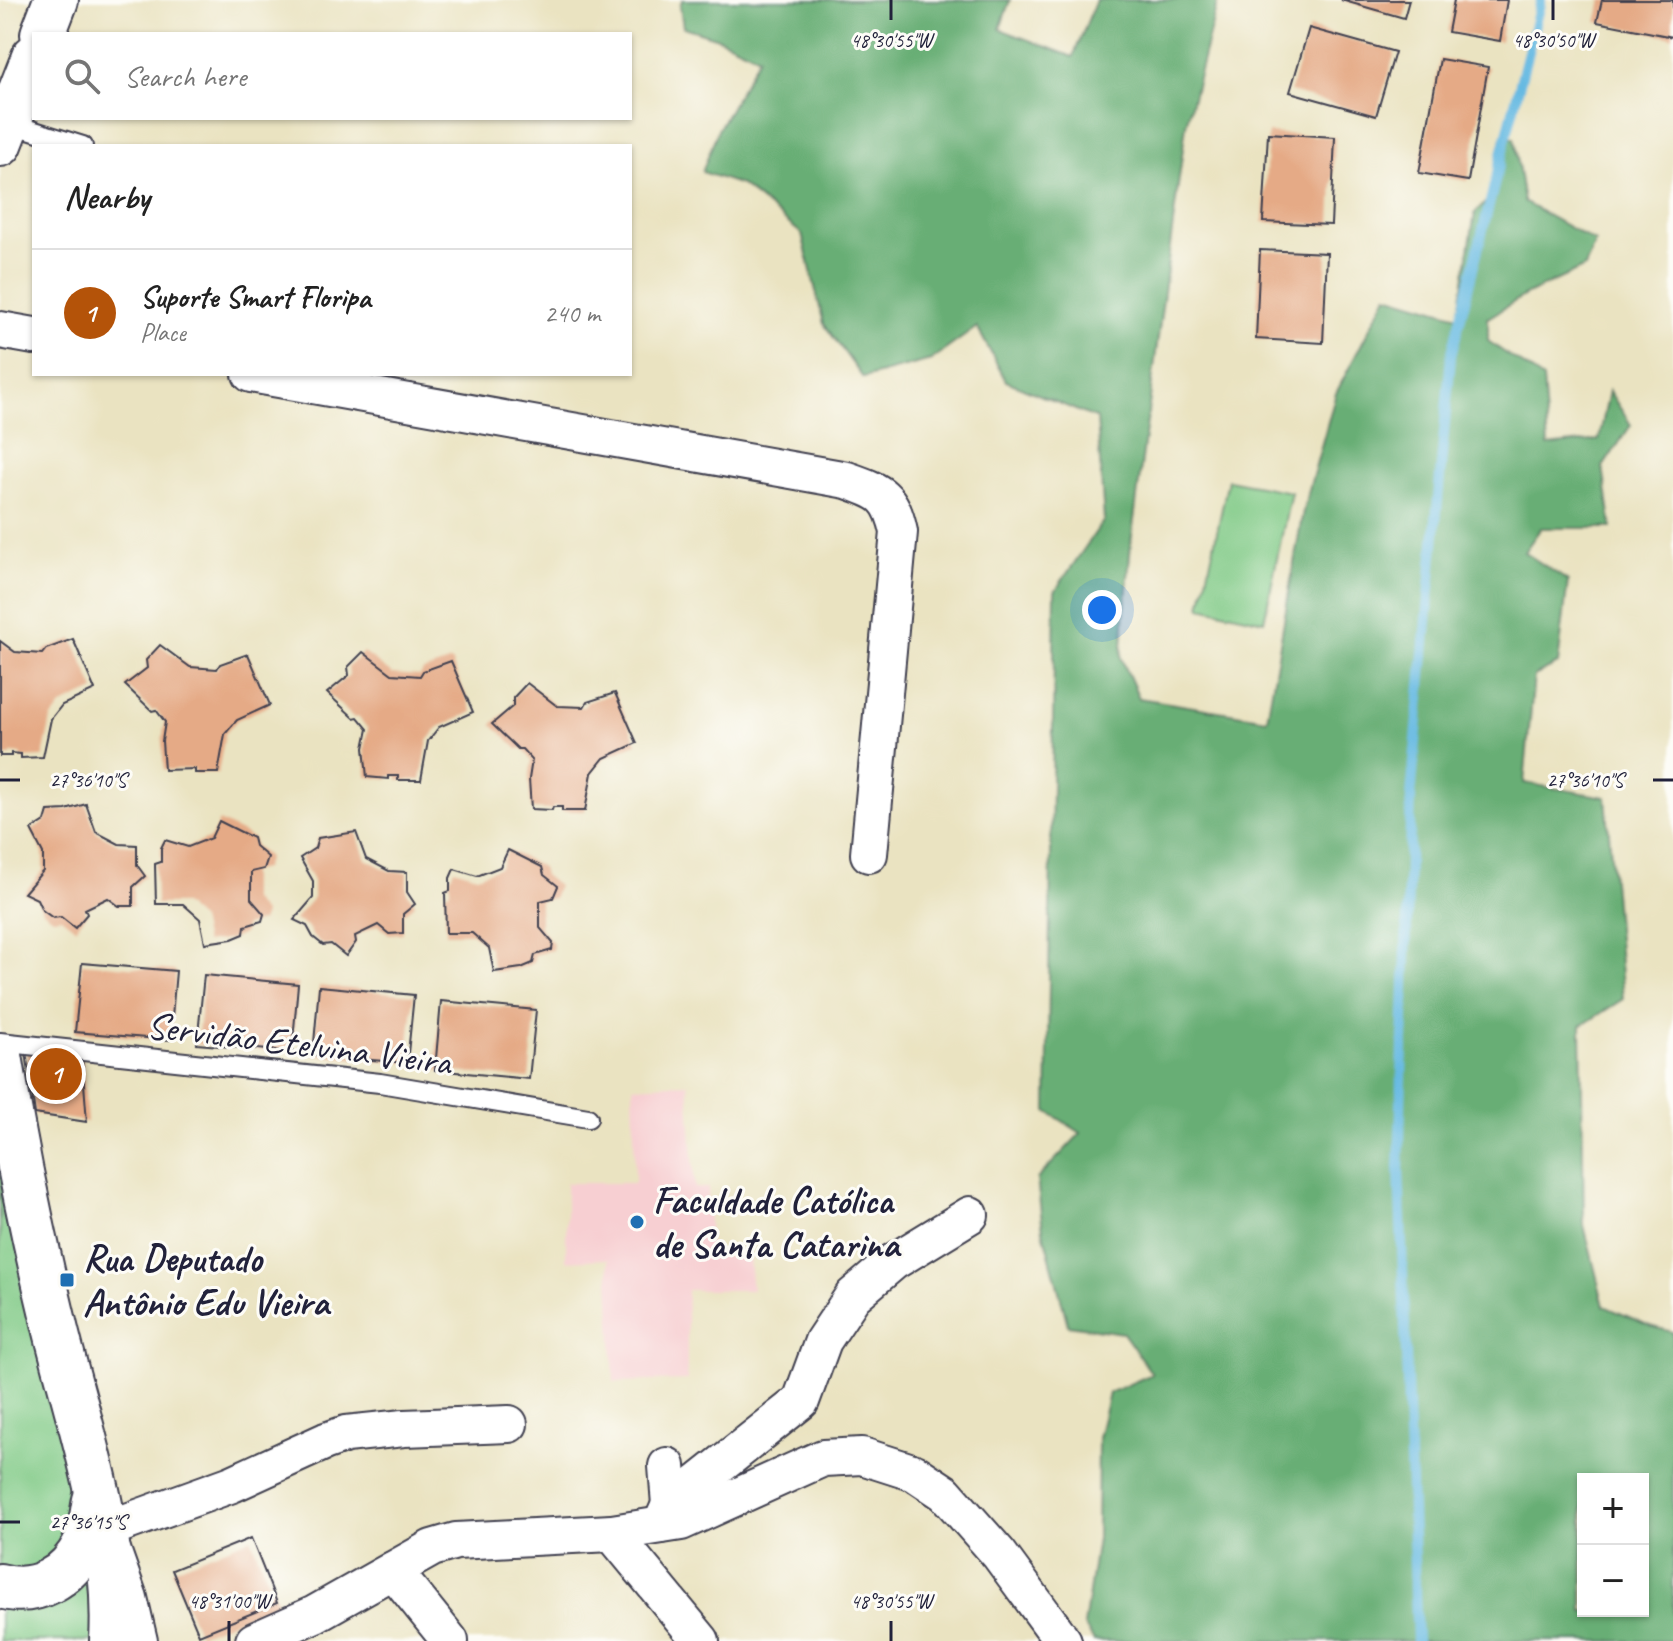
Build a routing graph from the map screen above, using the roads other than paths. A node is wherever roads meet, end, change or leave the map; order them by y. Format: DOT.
graph roads {
  1 [pos="56,0"];
  2 [pos="44,32"];
  3 [pos="32,62"];
  4 [pos="4,134"];
  5 [pos="70,144"];
  6 [pos="0,330"];
  7 [pos="32,336"];
  8 [pos="262,376"];
  9 [pos="869,854"];
  10 [pos="0,1042"];
  11 [pos="0,1056"];
  12 [pos="588,1118"];
  13 [pos="970,1215"];
  14 [pos="509,1424"];
  15 [pos="667,1466"];
  16 [pos="101,1511"];
  17 [pos="665,1515"];
  18 [pos="612,1533"];
  19 [pos="393,1570"];
  20 [pos="0,1586"];
  21 [pos="112,1641"];
  22 [pos="139,1641"];
  23 [pos="254,1641"];
  24 [pos="450,1641"];
  25 [pos="701,1641"];
  26 [pos="1063,1641"];
  1 -- 2 [label="main road"];
  3 -- 4 [label="main road"];
  4 -- 5 [label="lane"];
  6 -- 7 [label="street"];
  8 -- 9 [label="street"];
  10 -- 12 [label="lane, Servidão Etelvina Vieira"];
  11 -- 16 [label="main road"];
  13 -- 17 [label="street"];
  14 -- 16 [label="street"];
  15 -- 17 [label="street"];
  16 -- 20 [label="main road"];
  16 -- 21 [label="main road"];
  16 -- 22 [label="street"];
  17 -- 18 [label="street"];
  17 -- 26 [label="street"];
  18 -- 19 [label="street"];
  18 -- 25 [label="street"];
  19 -- 23 [label="street"];
  19 -- 24 [label="street"];
}
